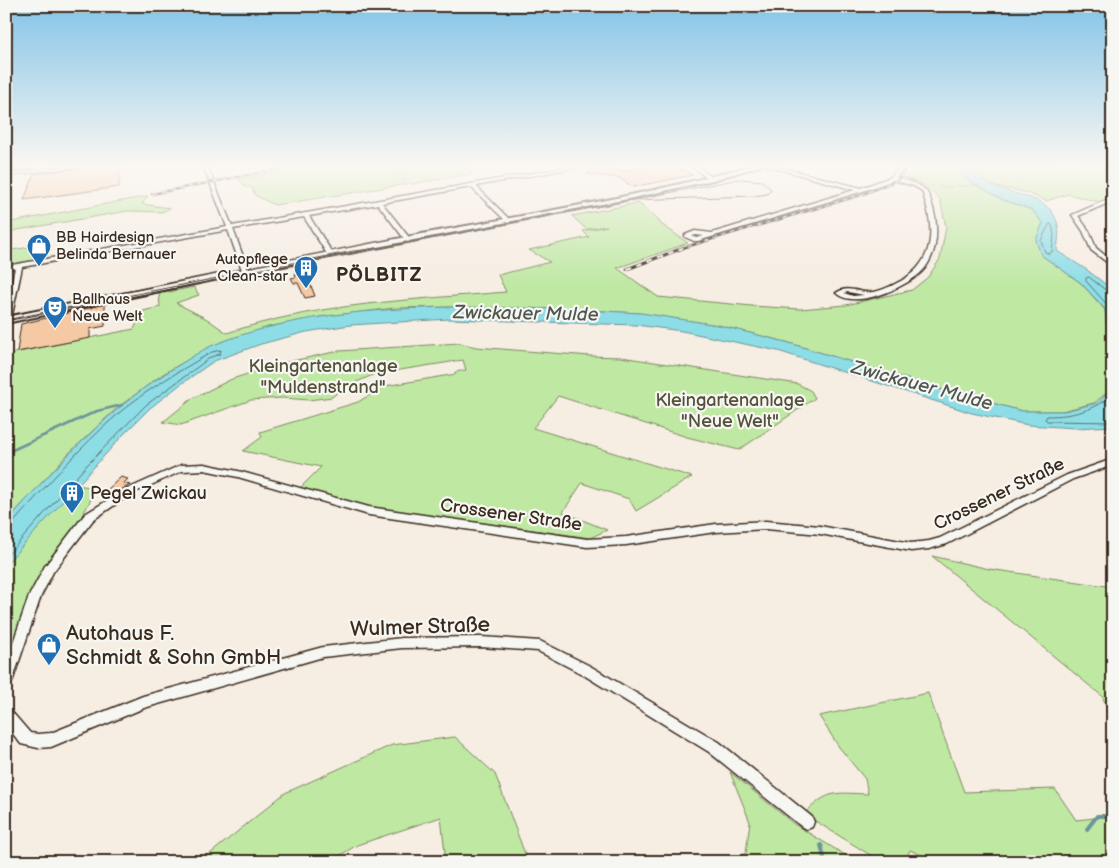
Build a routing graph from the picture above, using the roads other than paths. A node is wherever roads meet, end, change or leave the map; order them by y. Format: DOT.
graph roads {
  1 [pos="222,206"];
  2 [pos="359,206"];
  3 [pos="382,206"];
  4 [pos="493,206"];
  5 [pos="582,206"];
  6 [pos="811,206"];
  7 [pos="929,206"];
  8 [pos="1098,206"];
  9 [pos="306,215"];
  10 [pos="508,220"];
  11 [pos="229,228"];
  12 [pos="712,236"];
  13 [pos="408,240"];
  14 [pos="379,246"];
  15 [pos="330,254"];
  16 [pos="1113,264"];
  17 [pos="19,265"];
  18 [pos="6,268"];
  19 [pos="246,273"];
  20 [pos="870,294"];
  21 [pos="7,320"];
  22 [pos="1113,462"];
  23 [pos="6,682"];
  24 [pos="6,715"];
  25 [pos="807,822"];
  1 -- 11 [label="street"];
  2 -- 9 [label="street"];
  3 -- 13 [label="street"];
  4 -- 10 [label="street"];
  5 -- 10 [label="street"];
  6 -- 12 [label="street"];
  7 -- 20 [label="street"];
  8 -- 16 [label="street"];
  9 -- 11 [label="street"];
  9 -- 15 [label="street"];
  10 -- 13 [label="street"];
  11 -- 17 [label="street"];
  11 -- 19 [label="street"];
  13 -- 14 [label="street"];
  14 -- 15 [label="street"];
  14 -- 19 [label="street"];
  15 -- 19 [label="street"];
  17 -- 18 [label="street"];
  17 -- 21 [label="street"];
  19 -- 21 [label="street"];
  22 -- 23 [label="street, Crossener Straße"];
  24 -- 25 [label="street, Wulmer Straße"];
}
